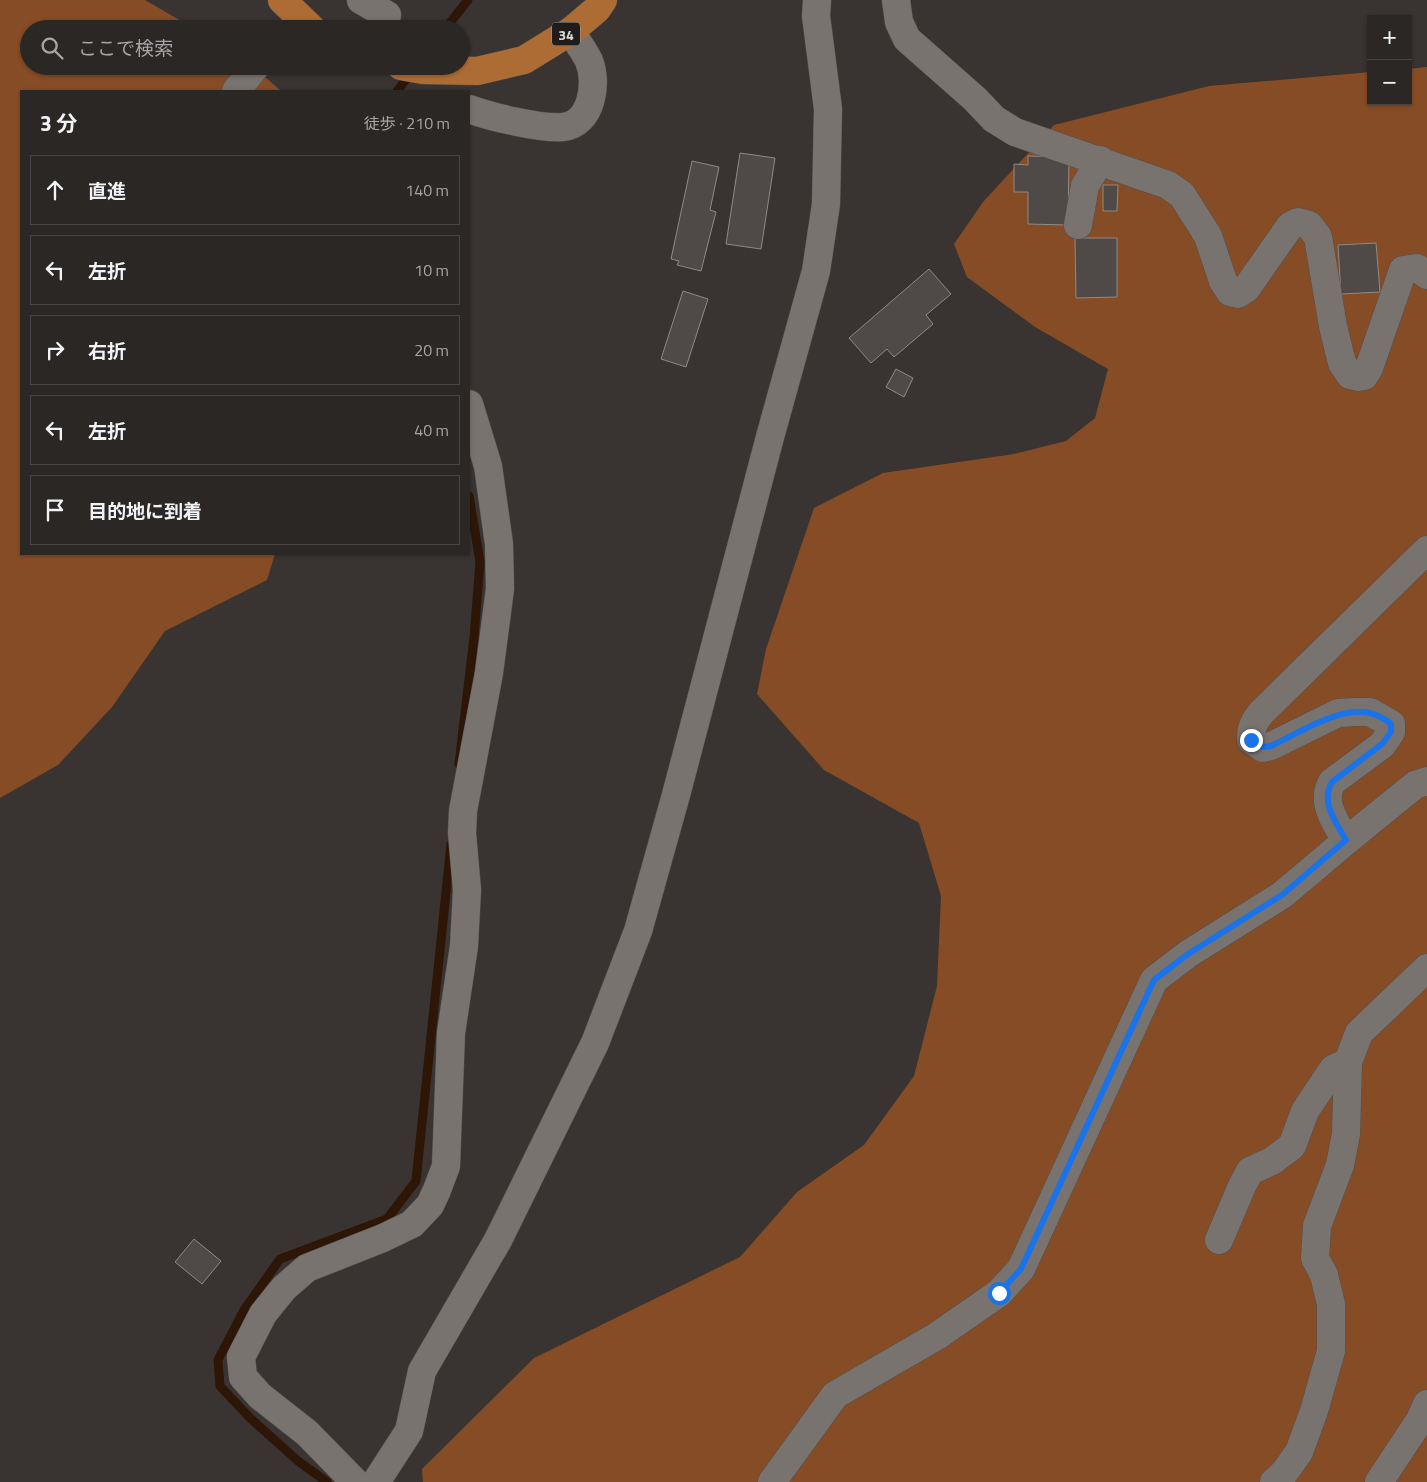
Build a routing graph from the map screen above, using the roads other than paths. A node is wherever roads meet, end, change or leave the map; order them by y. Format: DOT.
graph roads {
  1 [pos="361,0"];
  2 [pos="603,0"];
  3 [pos="817,0"];
  4 [pos="896,0"];
  5 [pos="387,15"];
  6 [pos="570,31"];
  7 [pos="470,71"];
  8 [pos="249,75"];
  9 [pos="237,90"];
  10 [pos="470,109"];
  11 [pos="1100,160"];
  12 [pos="1078,225"];
  13 [pos="1427,275"];
  14 [pos="470,407"];
  15 [pos="1427,550"];
  16 [pos="1427,780"];
  17 [pos="1346,840"];
  18 [pos="1427,968"];
  19 [pos="1348,1062"];
  20 [pos="1219,1240"];
  21 [pos="1427,1404"];
  22 [pos="355,1482"];
  23 [pos="376,1482"];
  24 [pos="772,1482"];
  25 [pos="1274,1482"];
  26 [pos="1379,1482"];
  1 -- 5 [label="street"];
  2 -- 6 [label="main road, 34"];
  3 -- 23 [label="street"];
  4 -- 11 [label="street"];
  6 -- 7 [label="main road, 34"];
  6 -- 10 [label="street"];
  8 -- 9 [label="street"];
  11 -- 12 [label="street"];
  11 -- 13 [label="street"];
  14 -- 22 [label="street"];
  15 -- 17 [label="street"];
  16 -- 17 [label="street"];
  17 -- 24 [label="street"];
  18 -- 19 [label="street"];
  19 -- 20 [label="street"];
  19 -- 25 [label="street"];
  21 -- 26 [label="street"];
}
